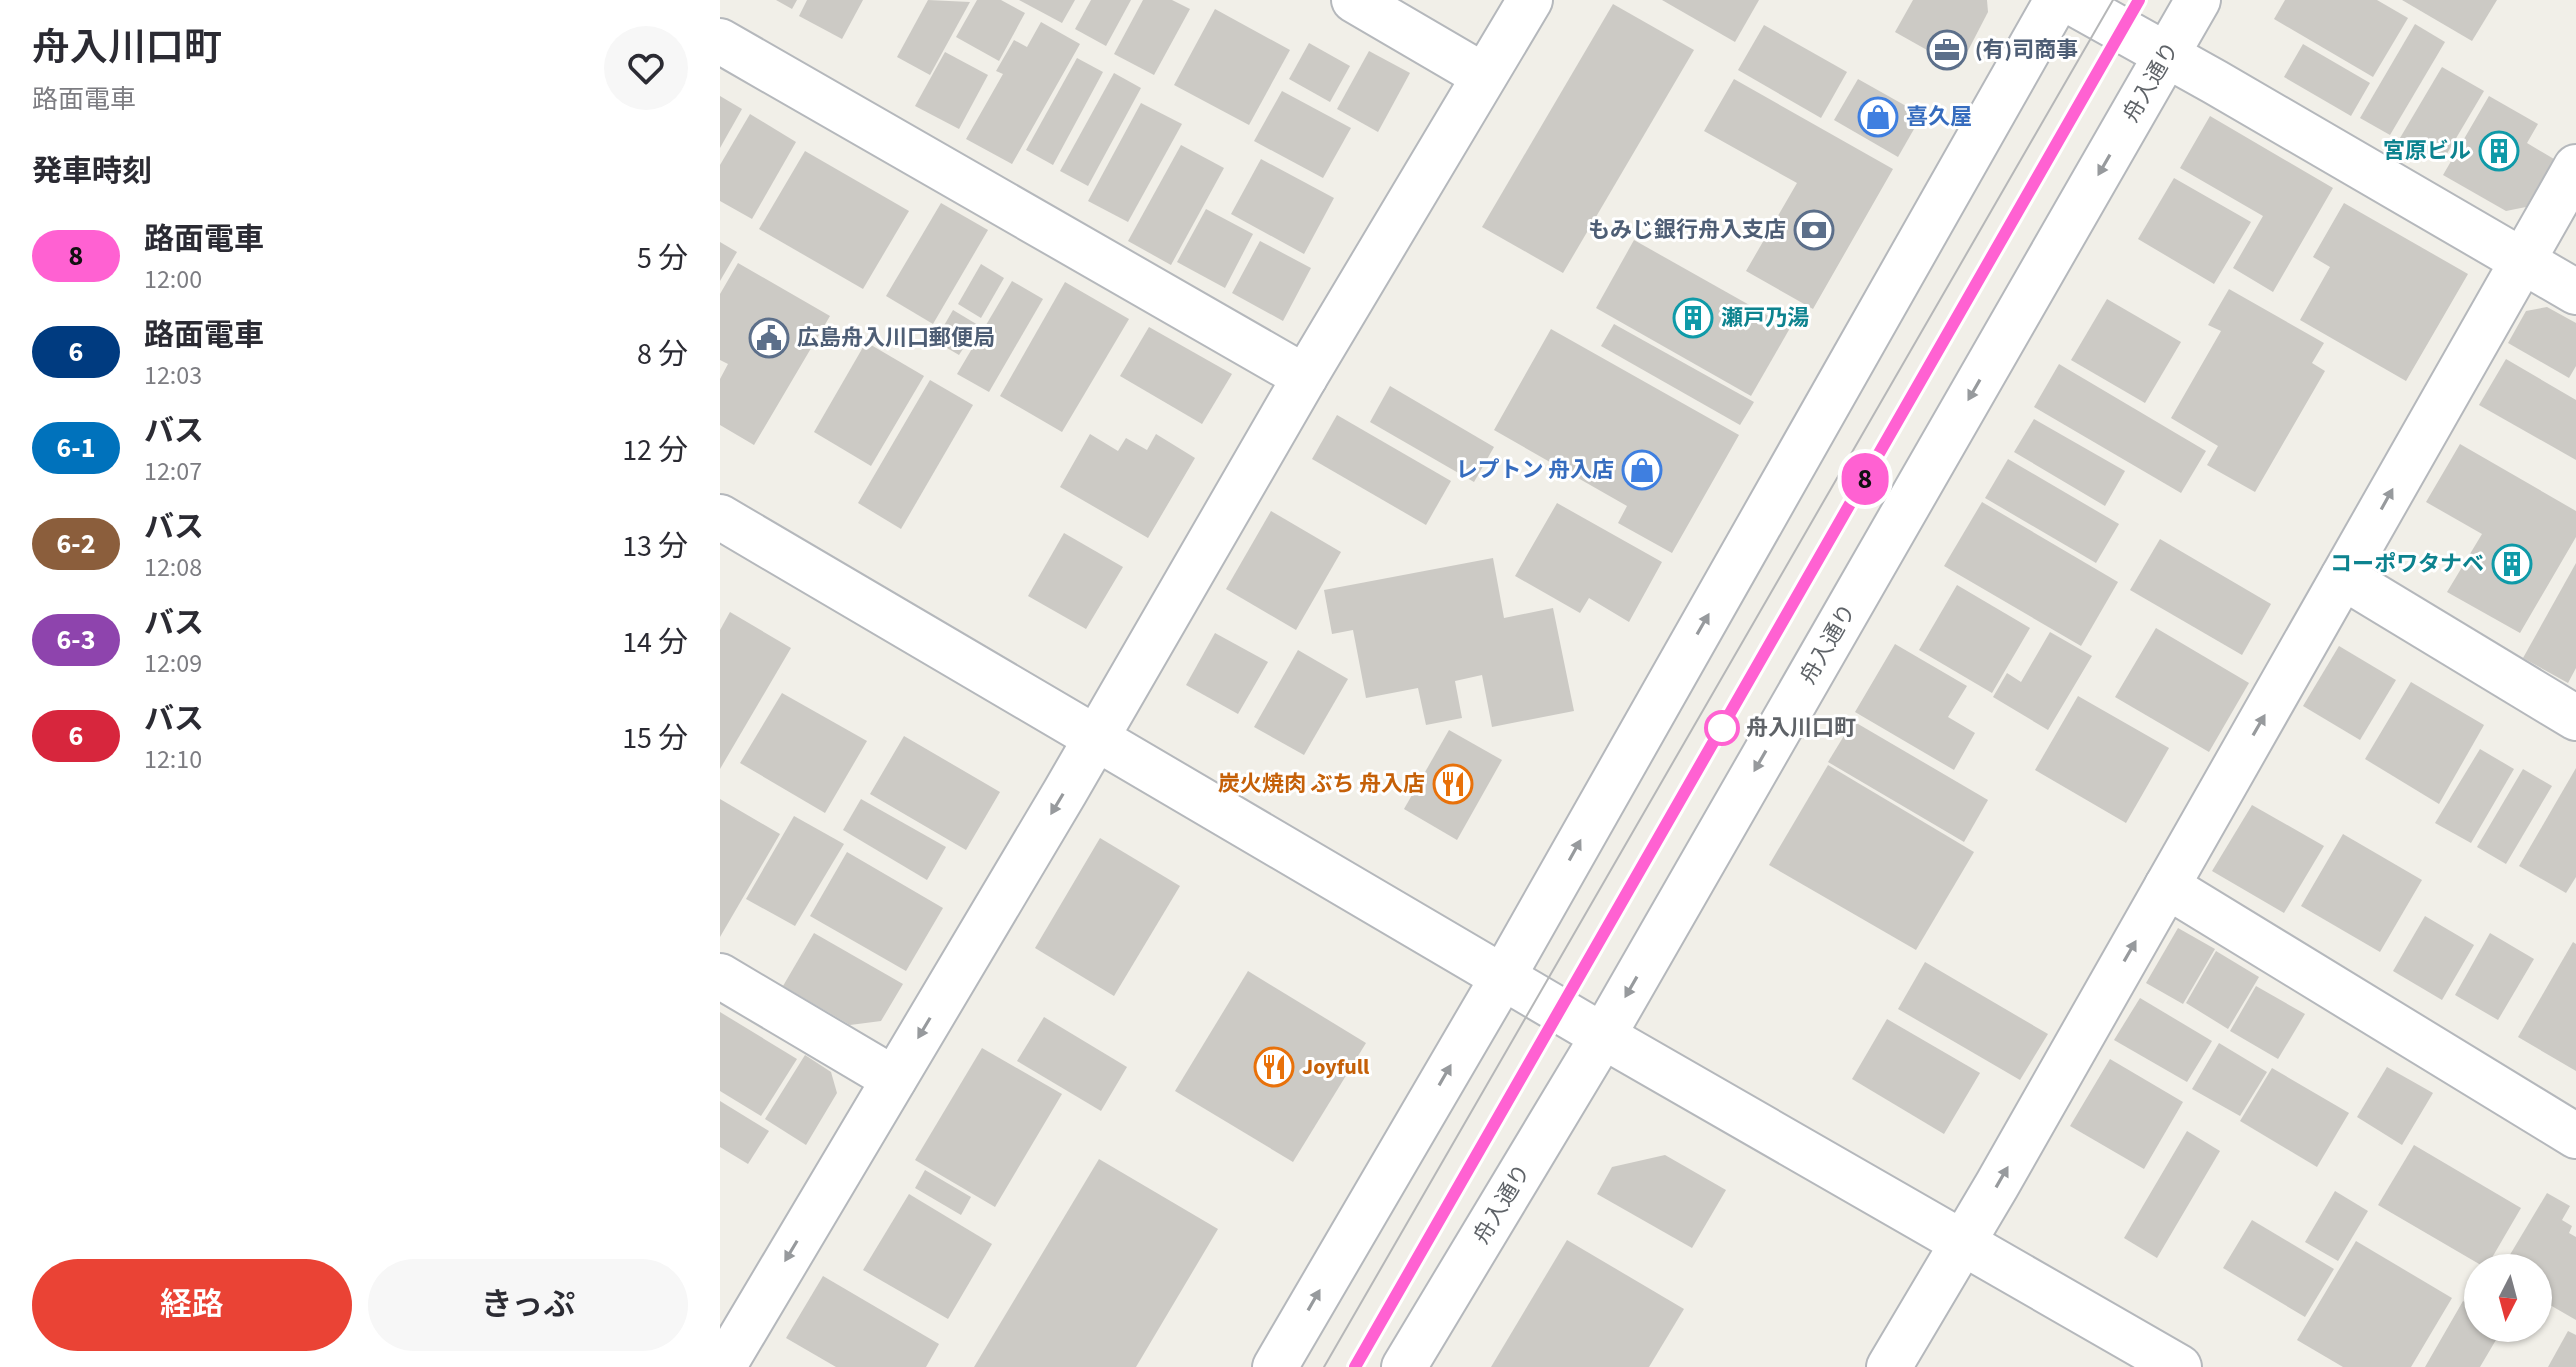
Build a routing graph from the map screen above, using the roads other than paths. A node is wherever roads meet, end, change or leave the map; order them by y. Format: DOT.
graph roads {
  1 [pos="1354,0"];
  2 [pos="1530,0"];
  3 [pos="2057,0"];
  4 [pos="2068,0"];
  5 [pos="2198,0"];
  6 [pos="720,41"];
  7 [pos="2167,55"];
  8 [pos="1484,76"];
  9 [pos="2576,167"];
  10 [pos="2522,260"];
  11 [pos="2576,292"];
  12 [pos="1305,377"];
  13 [pos="720,517"];
  14 [pos="2343,577"];
  15 [pos="2576,718"];
  16 [pos="1096,737"];
  17 [pos="2167,886"];
  18 [pos="720,976"];
  19 [pos="1503,977"];
  20 [pos="1603,1036"];
  21 [pos="894,1079"];
  22 [pos="2576,1136"];
  23 [pos="1962,1244"];
  24 [pos="723,1367"];
  25 [pos="1275,1367"];
  26 [pos="1404,1367"];
  27 [pos="1889,1367"];
  28 [pos="2179,1367"];
  1 -- 8 [label="street"];
  2 -- 8 [label="street"];
  19 -- 3 [label="street, one-way"];
  4 -- 7 [label="street"];
  5 -- 7 [label="street, 舟入通り"];
  6 -- 12 [label="street"];
  7 -- 10 [label="street"];
  7 -- 20 [label="street, 舟入通り, one-way"];
  8 -- 12 [label="street"];
  9 -- 10 [label="street"];
  10 -- 11 [label="street"];
  14 -- 10 [label="street, one-way"];
  12 -- 16 [label="street"];
  13 -- 16 [label="street"];
  14 -- 15 [label="street"];
  17 -- 14 [label="street, one-way"];
  16 -- 19 [label="street"];
  16 -- 21 [label="street, one-way"];
  17 -- 22 [label="street"];
  23 -- 17 [label="street, one-way"];
  18 -- 21 [label="street"];
  19 -- 20 [label="street"];
  25 -- 19 [label="street, one-way"];
  20 -- 23 [label="street"];
  20 -- 26 [label="street, 舟入通り"];
  21 -- 24 [label="street, one-way"];
  23 -- 27 [label="street"];
  23 -- 28 [label="street"];
}
